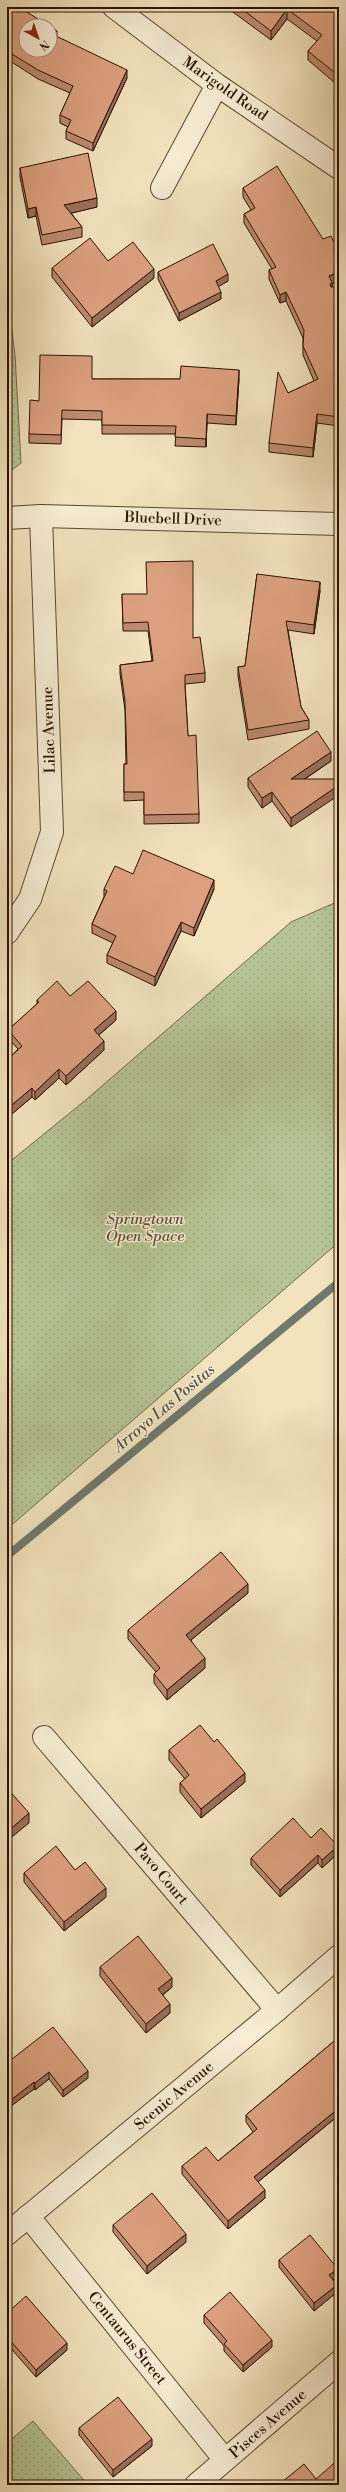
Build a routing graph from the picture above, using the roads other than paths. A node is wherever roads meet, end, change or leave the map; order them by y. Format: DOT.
graph roads {
  1 [pos="114,7"];
  2 [pos="217,85"];
  3 [pos="339,168"];
  4 [pos="162,188"];
  5 [pos="41,516"];
  6 [pos="7,518"];
  7 [pos="339,524"];
  8 [pos="7,933"];
  9 [pos="44,1737"];
  10 [pos="339,1956"];
  11 [pos="277,2010"];
  12 [pos="28,2216"];
  13 [pos="7,2234"];
  14 [pos="339,2362"];
  15 [pos="225,2460"];
  16 [pos="196,2485"];
  1 -- 2 [label="street, Marigold Road"];
  2 -- 3 [label="street, Marigold Road"];
  2 -- 4 [label="street"];
  5 -- 6 [label="street, Bluebell Drive"];
  5 -- 7 [label="street, Bluebell Drive"];
  5 -- 8 [label="street, Lilac Avenue"];
  9 -- 11 [label="street, Pavo Court"];
  10 -- 11 [label="street, Scenic Avenue"];
  11 -- 12 [label="street, Scenic Avenue"];
  12 -- 13 [label="street, Scenic Avenue"];
  12 -- 15 [label="street, Centaurus Street"];
  14 -- 15 [label="street, Pisces Avenue"];
  15 -- 16 [label="street, Pisces Avenue"];
}
